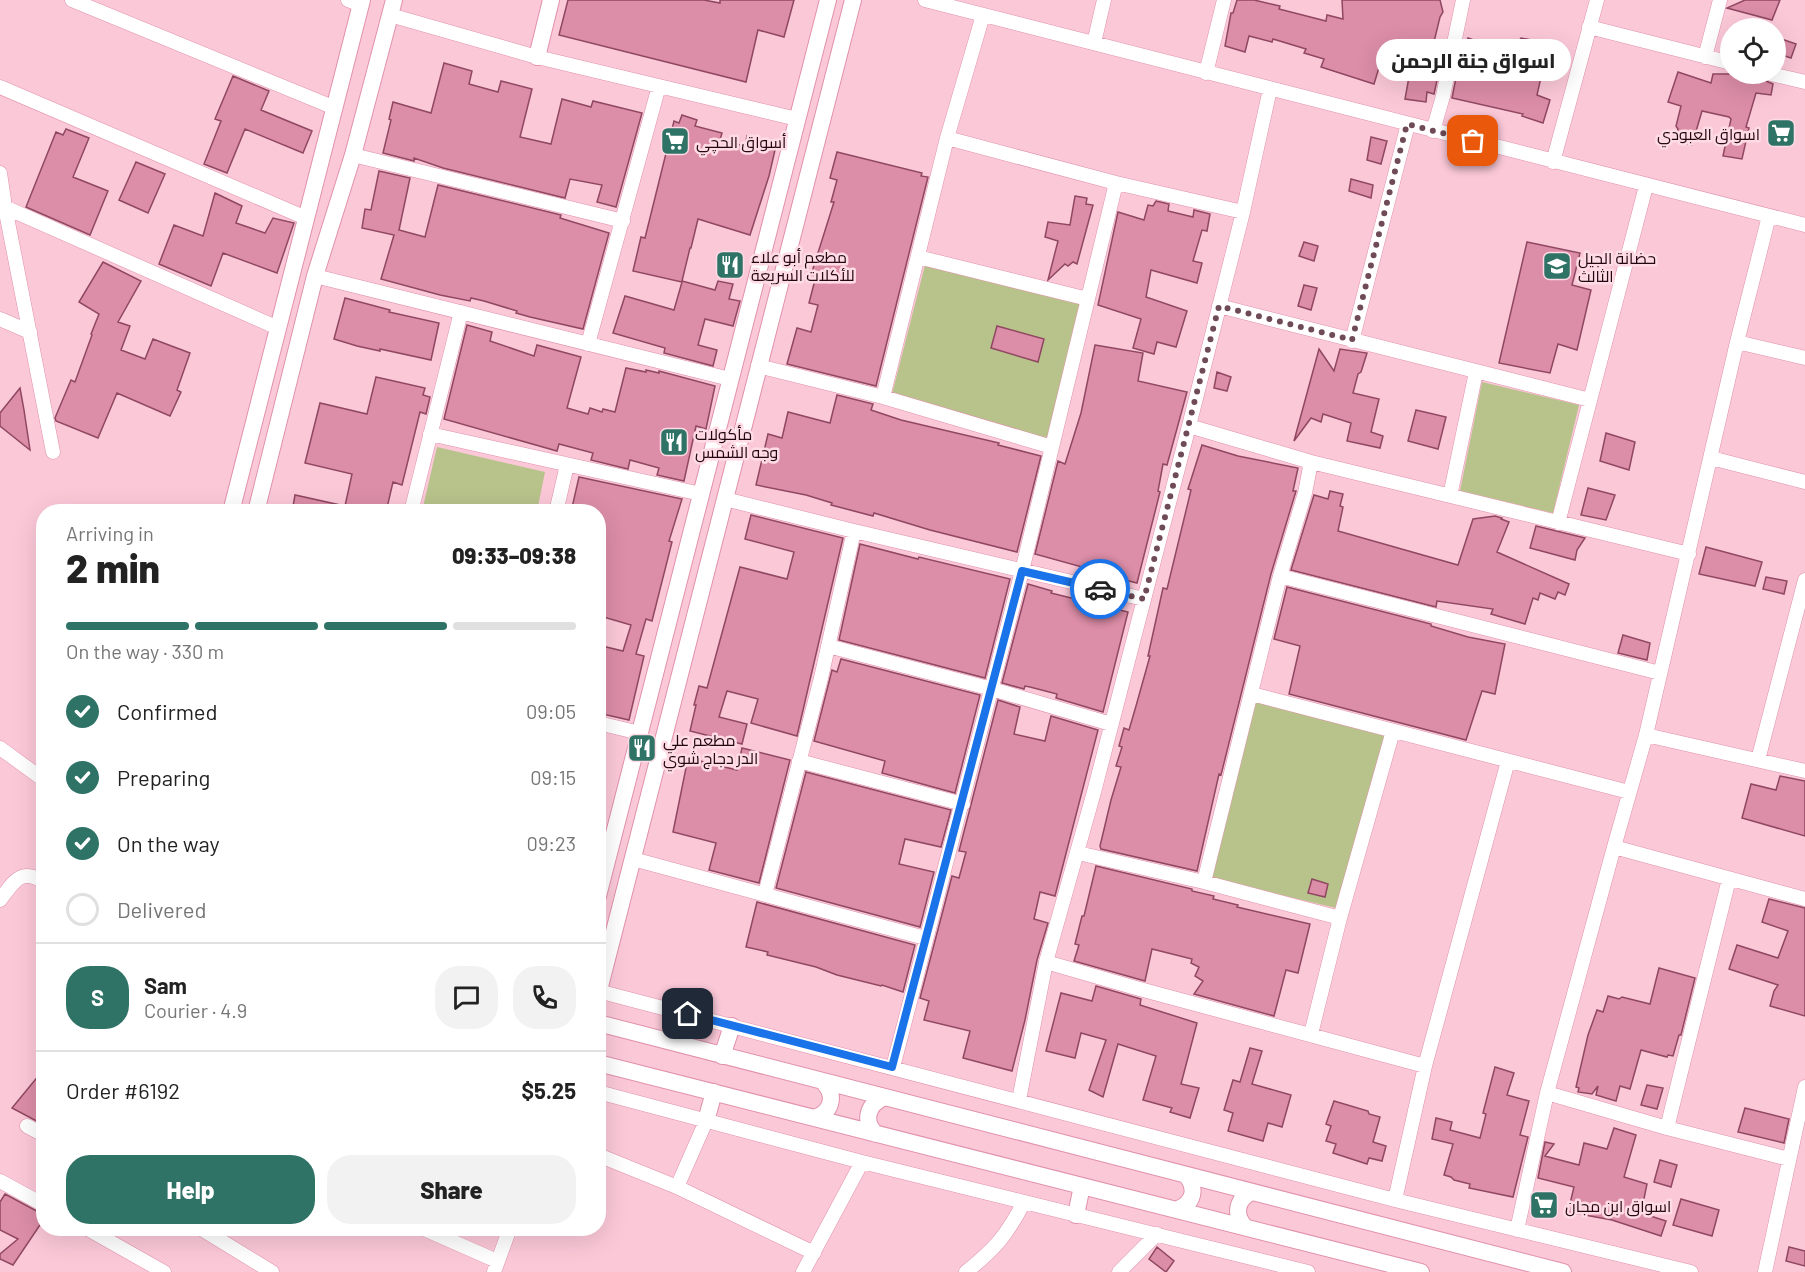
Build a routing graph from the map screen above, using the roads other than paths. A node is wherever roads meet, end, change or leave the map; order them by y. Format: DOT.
graph roads {
  1 [pos="72,0"];
  2 [pos="551,0"];
  3 [pos="828,0"];
  4 [pos="853,0"];
  5 [pos="925,0"];
  6 [pos="1104,0"];
  7 [pos="1224,0"];
  8 [pos="1463,0"];
  9 [pos="1596,0"];
  10 [pos="1720,0"];
  11 [pos="357,2"];
  12 [pos="392,8"];
  13 [pos="983,15"];
  14 [pos="1589,27"];
  15 [pos="1094,43"];
  16 [pos="537,57"];
  17 [pos="1705,57"];
  18 [pos="1720,60"];
  19 [pos="1206,73"];
  20 [pos="1786,78"];
  21 [pos="1805,82"];
  22 [pos="659,86"];
  23 [pos="0,87"];
  24 [pos="1270,88"];
  25 [pos="334,108"];
  26 [pos="797,119"];
  27 [pos="1407,124"];
  28 [pos="1433,131"];
  29 [pos="947,138"];
  30 [pos="353,155"];
  31 [pos="788,156"];
  32 [pos="811,160"];
  33 [pos="1553,162"];
  34 [pos="0,173"];
  35 [pos="1116,183"];
  36 [pos="1646,186"];
  37 [pos="777,197"];
  38 [pos="800,202"];
  39 [pos="2,206"];
  40 [pos="1243,212"];
  41 [pos="1769,216"];
  42 [pos="306,218"];
  43 [pos="623,221"];
  44 [pos="1805,225"];
  45 [pos="918,257"];
  46 [pos="315,276"];
  47 [pos="1088,299"];
  48 [pos="1219,306"];
  49 [pos="461,312"];
  50 [pos="0,319"];
  51 [pos="278,328"];
  52 [pos="30,332"];
  53 [pos="1352,340"];
  54 [pos="1737,342"];
  55 [pos="588,344"];
  56 [pos="1805,358"];
  57 [pos="758,366"];
  58 [pos="1476,372"];
  59 [pos="730,380"];
  60 [pos="883,397"];
  61 [pos="1590,400"];
  62 [pos="1189,426"];
  63 [pos="430,434"];
  64 [pos="1052,447"];
  65 [pos="53,452"];
  66 [pos="1711,458"];
  67 [pos="1311,462"];
  68 [pos="567,465"];
  69 [pos="1805,482"];
  70 [pos="701,494"];
  71 [pos="1450,496"];
  72 [pos="725,499"];
  73 [pos="233,504"];
  74 [pos="258,504"];
  75 [pos="413,504"];
  76 [pos="558,504"];
  77 [pos="1558,523"];
  78 [pos="854,531"];
  79 [pos="1689,554"];
  80 [pos="1022,571"];
  81 [pos="1280,576"];
  82 [pos="1805,580"];
  83 [pos="1144,599"];
  84 [pos="828,646"];
  85 [pos="1660,673"];
  86 [pos="992,689"];
  87 [pos="1252,694"];
  88 [pos="1111,724"];
  89 [pos="606,725"];
  90 [pos="1394,731"];
  91 [pos="640,733"];
  92 [pos="1647,735"];
  93 [pos="0,748"];
  94 [pos="1758,760"];
  95 [pos="799,761"];
  96 [pos="1508,761"];
  97 [pos="1805,771"];
  98 [pos="36,774"];
  99 [pos="1629,792"];
  100 [pos="963,804"];
  101 [pos="606,845"];
  102 [pos="1614,847"];
  103 [pos="1078,853"];
  104 [pos="633,860"];
  105 [pos="36,878"];
  106 [pos="1729,879"];
  107 [pos="1204,882"];
  108 [pos="765,894"];
  109 [pos="1805,899"];
  110 [pos="0,900"];
  111 [pos="1340,918"];
  112 [pos="925,938"];
  113 [pos="1046,962"];
  114 [pos="606,965"];
  115 [pos="606,994"];
  116 [pos="606,1025"];
  117 [pos="732,1026"];
  118 [pos="1311,1034"];
  119 [pos="722,1056"];
  120 [pos="606,1065"];
  121 [pos="1425,1066"];
  122 [pos="892,1067"];
  123 [pos="825,1083"];
  124 [pos="1805,1087"];
  125 [pos="714,1092"];
  126 [pos="1547,1093"];
  127 [pos="606,1094"];
  128 [pos="883,1098"];
  129 [pos="1019,1100"];
  130 [pos="814,1118"];
  131 [pos="706,1121"];
  132 [pos="27,1126"];
  133 [pos="1667,1128"];
  134 [pos="36,1131"];
  135 [pos="876,1134"];
  136 [pos="606,1158"];
  137 [pos="1789,1159"];
  138 [pos="862,1162"];
  139 [pos="1186,1175"];
  140 [pos="0,1181"];
  141 [pos="1082,1186"];
  142 [pos="677,1187"];
  143 [pos="1252,1192"];
  144 [pos="1395,1200"];
  145 [pos="36,1201"];
  146 [pos="1024,1202"];
  147 [pos="1178,1209"];
  148 [pos="1076,1215"];
  149 [pos="1245,1227"];
  150 [pos="1517,1230"];
  151 [pos="1157,1234"];
  152 [pos="100,1236"];
  153 [pos="213,1236"];
  154 [pos="437,1236"];
  155 [pos="507,1236"];
  156 [pos="814,1252"];
  157 [pos="495,1266"];
  158 [pos="164,1272"];
  159 [pos="272,1272"];
  160 [pos="803,1272"];
  161 [pos="966,1272"];
  162 [pos="1119,1272"];
  163 [pos="1308,1272"];
  164 [pos="1421,1272"];
  165 [pos="1563,1272"];
  166 [pos="1691,1272"];
  167 [pos="1765,1272"];
  1 -- 25 [label="street"];
  2 -- 16 [label="street"];
  3 -- 26 [label="street"];
  4 -- 32 [label="street"];
  5 -- 13 [label="street"];
  6 -- 15 [label="street"];
  7 -- 19 [label="street"];
  8 -- 28 [label="street"];
  9 -- 14 [label="street"];
  10 -- 17 [label="street"];
  11 -- 25 [label="street"];
  12 -- 16 [label="street"];
  12 -- 30 [label="street"];
  13 -- 15 [label="street"];
  13 -- 29 [label="street"];
  14 -- 17 [label="street"];
  14 -- 33 [label="street"];
  15 -- 19 [label="street"];
  16 -- 22 [label="street"];
  17 -- 18 [label="street"];
  19 -- 24 [label="street"];
  20 -- 21 [label="street"];
  22 -- 26 [label="street"];
  22 -- 43 [label="street"];
  23 -- 42 [label="street"];
  24 -- 27 [label="street"];
  24 -- 40 [label="street"];
  25 -- 42 [label="street"];
  26 -- 31 [label="street"];
  27 -- 28 [label="street"];
  27 -- 53 [label="street"];
  28 -- 33 [label="street"];
  29 -- 35 [label="street"];
  29 -- 45 [label="street"];
  30 -- 43 [label="street"];
  30 -- 46 [label="street"];
  31 -- 32 [label="street"];
  31 -- 37 [label="street"];
  32 -- 38 [label="street"];
  33 -- 36 [label="street"];
  34 -- 39 [label="street"];
  35 -- 40 [label="street"];
  35 -- 47 [label="street"];
  36 -- 41 [label="street"];
  36 -- 61 [label="street"];
  37 -- 38 [label="street"];
  37 -- 59 [label="street"];
  38 -- 57 [label="street"];
  39 -- 51 [label="street"];
  39 -- 52 [label="street"];
  40 -- 48 [label="street"];
  41 -- 44 [label="street"];
  41 -- 54 [label="street"];
  42 -- 51 [label="street"];
  43 -- 55 [label="street"];
  45 -- 47 [label="street"];
  45 -- 60 [label="street"];
  46 -- 49 [label="street"];
  46 -- 74 [label="street"];
  47 -- 64 [label="street"];
  48 -- 53 [label="street"];
  48 -- 62 [label="street"];
  49 -- 55 [label="street"];
  49 -- 63 [label="street"];
  50 -- 52 [label="street"];
  51 -- 73 [label="street"];
  52 -- 65 [label="street"];
  53 -- 58 [label="street"];
  54 -- 56 [label="street"];
  54 -- 66 [label="street"];
  55 -- 59 [label="street"];
  57 -- 60 [label="street"];
  57 -- 72 [label="street"];
  58 -- 61 [label="street"];
  58 -- 71 [label="street"];
  59 -- 70 [label="street"];
  60 -- 64 [label="street"];
  61 -- 77 [label="street"];
  62 -- 67 [label="street"];
  62 -- 83 [label="street"];
  63 -- 68 [label="street"];
  63 -- 75 [label="street"];
  64 -- 80 [label="street"];
  66 -- 69 [label="street"];
  66 -- 79 [label="street"];
  67 -- 71 [label="street"];
  67 -- 81 [label="street"];
  68 -- 70 [label="street"];
  68 -- 76 [label="street"];
  70 -- 91 [label="street"];
  71 -- 77 [label="street"];
  72 -- 78 [label="street"];
  72 -- 104 [label="street"];
  77 -- 79 [label="street"];
  78 -- 80 [label="street"];
  78 -- 84 [label="street"];
  79 -- 85 [label="street"];
  80 -- 83 [label="street"];
  80 -- 86 [label="street"];
  81 -- 85 [label="street"];
  81 -- 87 [label="street"];
  82 -- 94 [label="street"];
  83 -- 88 [label="street"];
  84 -- 86 [label="street"];
  84 -- 95 [label="street"];
  85 -- 92 [label="street"];
  86 -- 88 [label="street"];
  86 -- 100 [label="street"];
  87 -- 90 [label="street"];
  87 -- 107 [label="street"];
  88 -- 103 [label="street"];
  89 -- 91 [label="street"];
  90 -- 96 [label="street"];
  90 -- 111 [label="street"];
  91 -- 101 [label="street"];
  92 -- 94 [label="street"];
  92 -- 99 [label="street"];
  93 -- 98 [label="street"];
  94 -- 97 [label="street"];
  95 -- 100 [label="street"];
  95 -- 108 [label="street"];
  96 -- 99 [label="street"];
  96 -- 121 [label="street"];
  99 -- 102 [label="street"];
  100 -- 112 [label="street"];
  102 -- 106 [label="street"];
  102 -- 126 [label="street"];
  103 -- 107 [label="street"];
  103 -- 113 [label="street"];
  104 -- 108 [label="street"];
  104 -- 114 [label="street"];
  105 -- 110 [label="street"];
  106 -- 109 [label="street"];
  106 -- 133 [label="street"];
  107 -- 111 [label="street"];
  108 -- 112 [label="street"];
  111 -- 118 [label="street"];
  112 -- 122 [label="street"];
  113 -- 118 [label="street"];
  113 -- 129 [label="street"];
  115 -- 117 [label="street"];
  116 -- 119 [label="street"];
  117 -- 119 [label="street"];
  117 -- 122 [label="street"];
  118 -- 121 [label="street"];
  119 -- 123 [label="street"];
  120 -- 125 [label="street"];
  121 -- 144 [label="street"];
  122 -- 129 [label="street"];
  123 -- 128 [label="street"];
  123 -- 130 [label="street"];
  124 -- 137 [label="street"];
  125 -- 130 [label="street"];
  125 -- 131 [label="street"];
  126 -- 133 [label="street"];
  126 -- 150 [label="street"];
  127 -- 131 [label="street"];
  128 -- 135 [label="street"];
  128 -- 139 [label="street"];
  129 -- 144 [label="street"];
  130 -- 135 [label="street"];
  131 -- 138 [label="street"];
  131 -- 142 [label="street"];
  132 -- 134 [label="street"];
  133 -- 137 [label="street"];
  135 -- 141 [label="street"];
  136 -- 142 [label="street"];
  137 -- 167 [label="street"];
  138 -- 146 [label="street"];
  138 -- 156 [label="street"];
  139 -- 143 [label="street"];
  139 -- 147 [label="street"];
  140 -- 145 [label="street"];
  141 -- 147 [label="street"];
  141 -- 148 [label="street"];
  142 -- 156 [label="street"];
  143 -- 149 [label="street"];
  143 -- 165 [label="street"];
  144 -- 150 [label="street"];
  146 -- 148 [label="street"];
  146 -- 161 [label="street"];
  147 -- 149 [label="street"];
  148 -- 151 [label="street"];
  149 -- 164 [label="street"];
  150 -- 166 [label="street"];
  151 -- 162 [label="street"];
  151 -- 163 [label="street"];
  152 -- 158 [label="street"];
  153 -- 159 [label="street"];
  154 -- 157 [label="street"];
  155 -- 157 [label="street"];
  156 -- 160 [label="street"];
}
